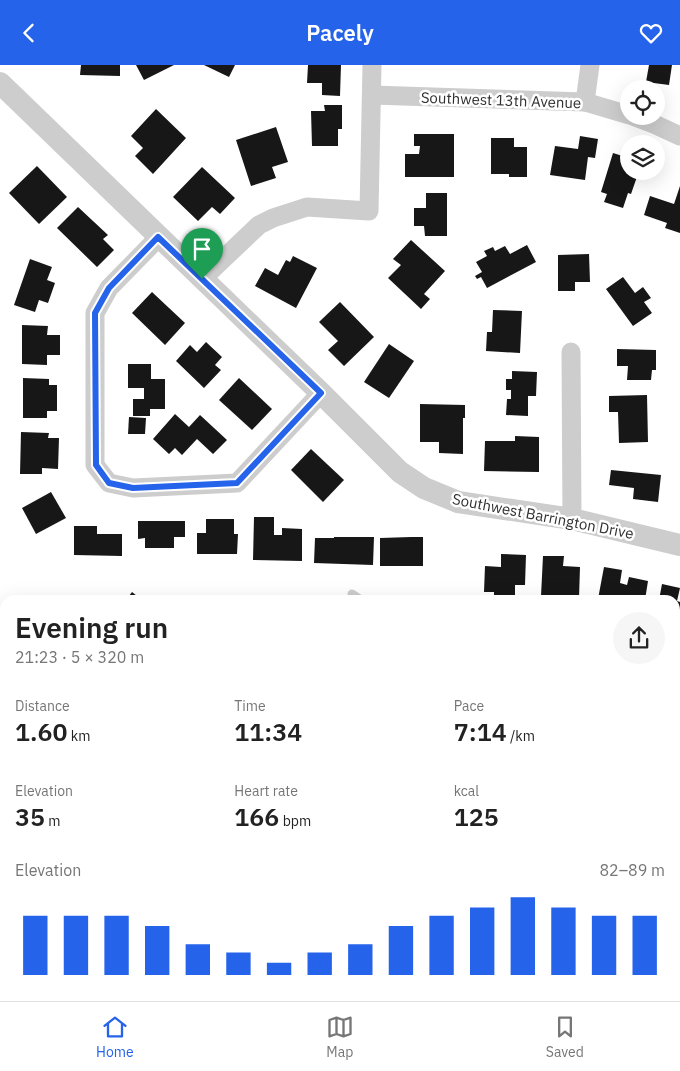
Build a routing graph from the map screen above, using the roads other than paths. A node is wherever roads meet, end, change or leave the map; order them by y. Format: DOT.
graph roads {
  1 [pos="372,65"];
  2 [pos="590,65"];
  3 [pos="0,83"];
  4 [pos="372,95"];
  5 [pos="585,102"];
  6 [pos="620,112"];
  7 [pos="656,125"];
  8 [pos="680,136"];
  9 [pos="158,237"];
  10 [pos="202,279"];
  11 [pos="571,352"];
  12 [pos="321,393"];
  13 [pos="572,519"];
  14 [pos="680,545"];
  1 -- 4 [label="street"];
  2 -- 5 [label="street"];
  3 -- 9 [label="street, Southwest Barrington Drive"];
  4 -- 5 [label="street, Southwest 13th Avenue"];
  4 -- 10 [label="street"];
  5 -- 6 [label="street, Southwest 13th Avenue"];
  7 -- 8 [label="street"];
  9 -- 10 [label="street, Southwest Barrington Drive"];
  9 -- 12 [label="street"];
  10 -- 12 [label="street, Southwest Barrington Drive"];
  11 -- 13 [label="street"];
  12 -- 13 [label="street, Southwest Barrington Drive"];
  13 -- 14 [label="street, Southwest Barrington Drive"];
}
